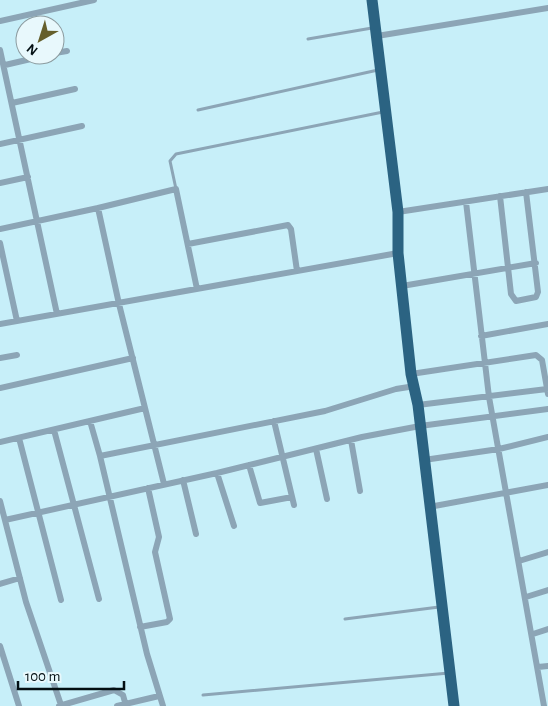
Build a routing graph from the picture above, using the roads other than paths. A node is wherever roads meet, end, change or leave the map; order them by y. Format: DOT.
graph roads {
  1 [pos="94,0"];
  2 [pos="372,0"];
  3 [pos="548,8"];
  4 [pos="0,21"];
  5 [pos="376,31"];
  6 [pos="308,39"];
  7 [pos="0,50"];
  8 [pos="15,62"];
  9 [pos="4,65"];
  10 [pos="381,69"];
  11 [pos="76,90"];
  12 [pos="12,103"];
  13 [pos="198,110"];
  14 [pos="386,111"];
  15 [pos="82,126"];
  16 [pos="20,140"];
  17 [pos="0,144"];
  18 [pos="28,176"];
  19 [pos="0,183"];
  20 [pos="176,189"];
  21 [pos="548,189"];
  22 [pos="526,192"];
  23 [pos="500,196"];
  24 [pos="466,202"];
  25 [pos="98,208"];
  26 [pos="398,212"];
  27 [pos="37,219"];
  28 [pos="0,229"];
  29 [pos="0,243"];
  30 [pos="188,244"];
  31 [pos="398,253"];
  32 [pos="536,263"];
  33 [pos="508,268"];
  34 [pos="297,271"];
  35 [pos="475,273"];
  36 [pos="402,286"];
  37 [pos="198,289"];
  38 [pos="119,304"];
  39 [pos="58,314"];
  40 [pos="17,322"];
  41 [pos="0,324"];
  42 [pos="548,324"];
  43 [pos="481,336"];
  44 [pos="17,355"];
  45 [pos="548,355"];
  46 [pos="540,356"];
  47 [pos="0,358"];
  48 [pos="133,358"];
  49 [pos="484,364"];
  50 [pos="411,374"];
  51 [pos="547,374"];
  52 [pos="415,386"];
  53 [pos="0,388"];
  54 [pos="547,389"];
  55 [pos="548,394"];
  56 [pos="489,397"];
  57 [pos="418,405"];
  58 [pos="145,408"];
  59 [pos="548,409"];
  60 [pos="492,418"];
  61 [pos="90,421"];
  62 [pos="274,421"];
  63 [pos="420,426"];
  64 [pos="54,430"];
  65 [pos="548,437"];
  66 [pos="20,438"];
  67 [pos="351,440"];
  68 [pos="0,442"];
  69 [pos="154,445"];
  70 [pos="316,449"];
  71 [pos="499,449"];
  72 [pos="100,456"];
  73 [pos="281,457"];
  74 [pos="424,460"];
  75 [pos="249,465"];
  76 [pos="217,473"];
  77 [pos="183,480"];
  78 [pos="164,484"];
  79 [pos="548,485"];
  80 [pos="148,488"];
  81 [pos="360,491"];
  82 [pos="507,493"];
  83 [pos="110,496"];
  84 [pos="292,497"];
  85 [pos="327,498"];
  86 [pos="0,501"];
  87 [pos="73,504"];
  88 [pos="294,505"];
  89 [pos="429,507"];
  90 [pos="37,512"];
  91 [pos="5,520"];
  92 [pos="234,526"];
  93 [pos="196,534"];
  94 [pos="548,552"];
  95 [pos="519,561"];
  96 [pos="20,578"];
  97 [pos="0,584"];
  98 [pos="548,590"];
  99 [pos="526,597"];
  100 [pos="99,599"];
  101 [pos="61,600"];
  102 [pos="441,607"];
  103 [pos="346,619"];
  104 [pos="140,627"];
  105 [pos="548,629"];
  106 [pos="533,634"];
  107 [pos="0,646"];
  108 [pos="548,666"];
  109 [pos="538,667"];
  110 [pos="450,673"];
  111 [pos="203,695"];
  112 [pos="159,696"];
  113 [pos="74,703"];
  114 [pos="126,705"];
  115 [pos="19,706"];
  116 [pos="60,706"];
  117 [pos="117,706"];
  118 [pos="163,706"];
  119 [pos="454,706"];
  120 [pos="544,706"];
  1 -- 4 [label="street"];
  2 -- 5 [label="highway"];
  3 -- 5 [label="street"];
  5 -- 6 [label="lane"];
  5 -- 10 [label="highway"];
  7 -- 9 [label="street"];
  8 -- 9 [label="street"];
  9 -- 12 [label="street"];
  10 -- 13 [label="lane"];
  10 -- 14 [label="highway"];
  11 -- 12 [label="street"];
  12 -- 16 [label="street"];
  14 -- 20 [label="lane"];
  14 -- 26 [label="highway"];
  15 -- 16 [label="street"];
  16 -- 17 [label="street"];
  16 -- 18 [label="street"];
  18 -- 19 [label="street"];
  18 -- 27 [label="street"];
  20 -- 25 [label="street"];
  20 -- 30 [label="street"];
  21 -- 22 [label="street"];
  22 -- 23 [label="street"];
  22 -- 32 [label="street"];
  23 -- 24 [label="street"];
  23 -- 33 [label="street"];
  24 -- 26 [label="street"];
  24 -- 35 [label="street"];
  25 -- 27 [label="street"];
  25 -- 38 [label="street"];
  26 -- 31 [label="highway"];
  27 -- 28 [label="street"];
  27 -- 39 [label="street"];
  29 -- 40 [label="street"];
  30 -- 34 [label="street"];
  30 -- 37 [label="street"];
  31 -- 34 [label="street"];
  31 -- 36 [label="highway"];
  32 -- 33 [label="street"];
  32 -- 33 [label="street"];
  33 -- 35 [label="street"];
  34 -- 37 [label="street"];
  35 -- 36 [label="street"];
  35 -- 43 [label="street"];
  36 -- 50 [label="highway"];
  37 -- 38 [label="street"];
  38 -- 39 [label="street"];
  38 -- 48 [label="street"];
  39 -- 40 [label="street"];
  40 -- 41 [label="street"];
  42 -- 43 [label="street"];
  43 -- 49 [label="street"];
  44 -- 47 [label="street"];
  45 -- 46 [label="street"];
  46 -- 49 [label="street"];
  46 -- 51 [label="street"];
  48 -- 53 [label="street"];
  48 -- 58 [label="street"];
  49 -- 50 [label="street"];
  49 -- 56 [label="street"];
  50 -- 52 [label="highway"];
  51 -- 54 [label="street"];
  52 -- 57 [label="highway"];
  52 -- 62 [label="street"];
  54 -- 55 [label="street"];
  54 -- 56 [label="street"];
  56 -- 57 [label="street"];
  56 -- 60 [label="street"];
  57 -- 63 [label="highway"];
  58 -- 61 [label="street"];
  58 -- 69 [label="street"];
  59 -- 60 [label="street"];
  60 -- 63 [label="street"];
  60 -- 71 [label="street"];
  61 -- 64 [label="street"];
  61 -- 72 [label="street"];
  62 -- 69 [label="street"];
  62 -- 73 [label="street"];
  63 -- 67 [label="street"];
  63 -- 74 [label="highway"];
  64 -- 66 [label="street"];
  64 -- 87 [label="street"];
  65 -- 71 [label="street"];
  66 -- 68 [label="street"];
  66 -- 90 [label="street"];
  67 -- 70 [label="street"];
  67 -- 81 [label="street"];
  69 -- 72 [label="street"];
  69 -- 78 [label="street"];
  70 -- 73 [label="street"];
  70 -- 85 [label="street"];
  71 -- 74 [label="street"];
  71 -- 82 [label="street"];
  72 -- 83 [label="street"];
  73 -- 75 [label="street"];
  73 -- 84 [label="street"];
  74 -- 89 [label="highway"];
  75 -- 76 [label="street"];
  75 -- 84 [label="street"];
  76 -- 77 [label="street"];
  76 -- 92 [label="street"];
  77 -- 78 [label="street"];
  77 -- 93 [label="street"];
  78 -- 80 [label="street"];
  79 -- 82 [label="street"];
  80 -- 83 [label="street"];
  80 -- 104 [label="street"];
  82 -- 89 [label="street"];
  82 -- 95 [label="street"];
  83 -- 87 [label="street"];
  83 -- 104 [label="street"];
  84 -- 88 [label="street"];
  86 -- 91 [label="street"];
  87 -- 90 [label="street"];
  87 -- 100 [label="street"];
  89 -- 102 [label="highway"];
  90 -- 91 [label="street"];
  90 -- 101 [label="street"];
  91 -- 96 [label="street"];
  94 -- 95 [label="street"];
  95 -- 99 [label="street"];
  96 -- 97 [label="street"];
  96 -- 116 [label="street"];
  98 -- 99 [label="street"];
  99 -- 106 [label="street"];
  102 -- 103 [label="lane"];
  102 -- 110 [label="highway"];
  104 -- 112 [label="street"];
  105 -- 106 [label="street"];
  106 -- 109 [label="street"];
  107 -- 115 [label="street"];
  108 -- 109 [label="street"];
  109 -- 120 [label="street"];
  110 -- 111 [label="lane"];
  110 -- 119 [label="highway"];
  112 -- 114 [label="street"];
  112 -- 118 [label="street"];
  113 -- 114 [label="street"];
  113 -- 116 [label="street"];
  114 -- 117 [label="street"];
}
